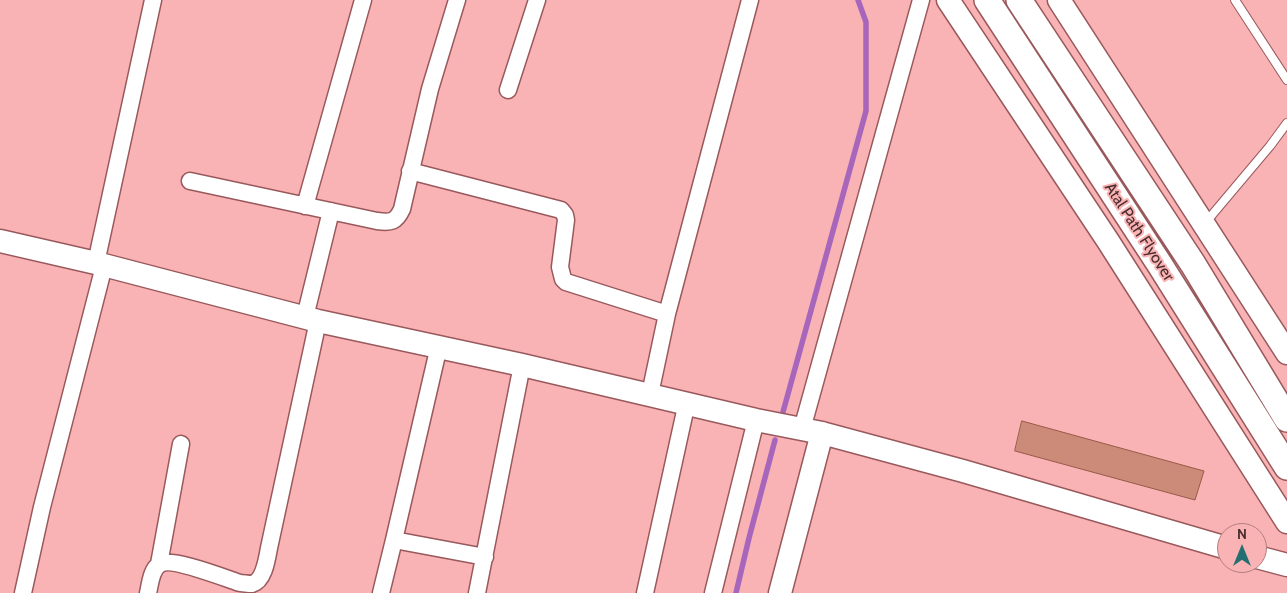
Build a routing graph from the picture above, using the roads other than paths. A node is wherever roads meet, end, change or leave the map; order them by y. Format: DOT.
graph roads {
  1 [pos="153,0"];
  2 [pos="363,0"];
  3 [pos="457,0"];
  4 [pos="537,0"];
  5 [pos="750,0"];
  6 [pos="921,0"];
  7 [pos="948,0"];
  8 [pos="987,0"];
  9 [pos="1019,0"];
  10 [pos="1059,0"];
  11 [pos="1235,0"];
  12 [pos="1287,80"];
  13 [pos="508,90"];
  14 [pos="1287,122"];
  15 [pos="410,171"];
  16 [pos="190,181"];
  17 [pos="305,206"];
  18 [pos="331,212"];
  19 [pos="1204,225"];
  20 [pos="0,241"];
  21 [pos="100,265"];
  22 [pos="667,314"];
  23 [pos="312,319"];
  24 [pos="439,346"];
  25 [pos="1287,353"];
  26 [pos="522,365"];
  27 [pos="650,394"];
  28 [pos="686,402"];
  29 [pos="1287,419"];
  30 [pos="756,420"];
  31 [pos="812,431"];
  32 [pos="182,444"];
  33 [pos="1287,467"];
  34 [pos="1287,522"];
  35 [pos="394,540"];
  36 [pos="1217,545"];
  37 [pos="484,557"];
  38 [pos="1267,560"];
  39 [pos="159,564"];
  40 [pos="1287,565"];
  41 [pos="247,588"];
  42 [pos="23,593"];
  43 [pos="148,593"];
  44 [pos="381,593"];
  45 [pos="477,593"];
  46 [pos="644,593"];
  47 [pos="713,593"];
  48 [pos="780,593"];
  1 -- 21 [label="street"];
  2 -- 17 [label="street"];
  3 -- 15 [label="street"];
  4 -- 13 [label="street"];
  5 -- 22 [label="street"];
  6 -- 31 [label="street"];
  7 -- 34 [label="street"];
  8 -- 33 [label="main road, Atal Path Flyover"];
  9 -- 29 [label="main road, Atal Path Flyover"];
  10 -- 19 [label="street"];
  11 -- 12 [label="lane"];
  14 -- 19 [label="lane"];
  15 -- 18 [label="street"];
  15 -- 22 [label="street"];
  16 -- 17 [label="street"];
  17 -- 18 [label="street"];
  18 -- 23 [label="street"];
  19 -- 25 [label="street"];
  20 -- 21 [label="street"];
  21 -- 23 [label="street"];
  21 -- 42 [label="street"];
  22 -- 27 [label="street"];
  23 -- 24 [label="street"];
  23 -- 41 [label="street"];
  24 -- 26 [label="street"];
  24 -- 35 [label="street"];
  26 -- 27 [label="street"];
  26 -- 37 [label="street"];
  27 -- 28 [label="street"];
  28 -- 30 [label="street"];
  28 -- 46 [label="street"];
  30 -- 31 [label="street"];
  30 -- 47 [label="street"];
  31 -- 36 [label="street"];
  31 -- 48 [label="street"];
  32 -- 39 [label="street"];
  35 -- 37 [label="street"];
  35 -- 44 [label="street"];
  37 -- 45 [label="street"];
  38 -- 40 [label="street"];
  39 -- 41 [label="street"];
  39 -- 43 [label="street"];
}
